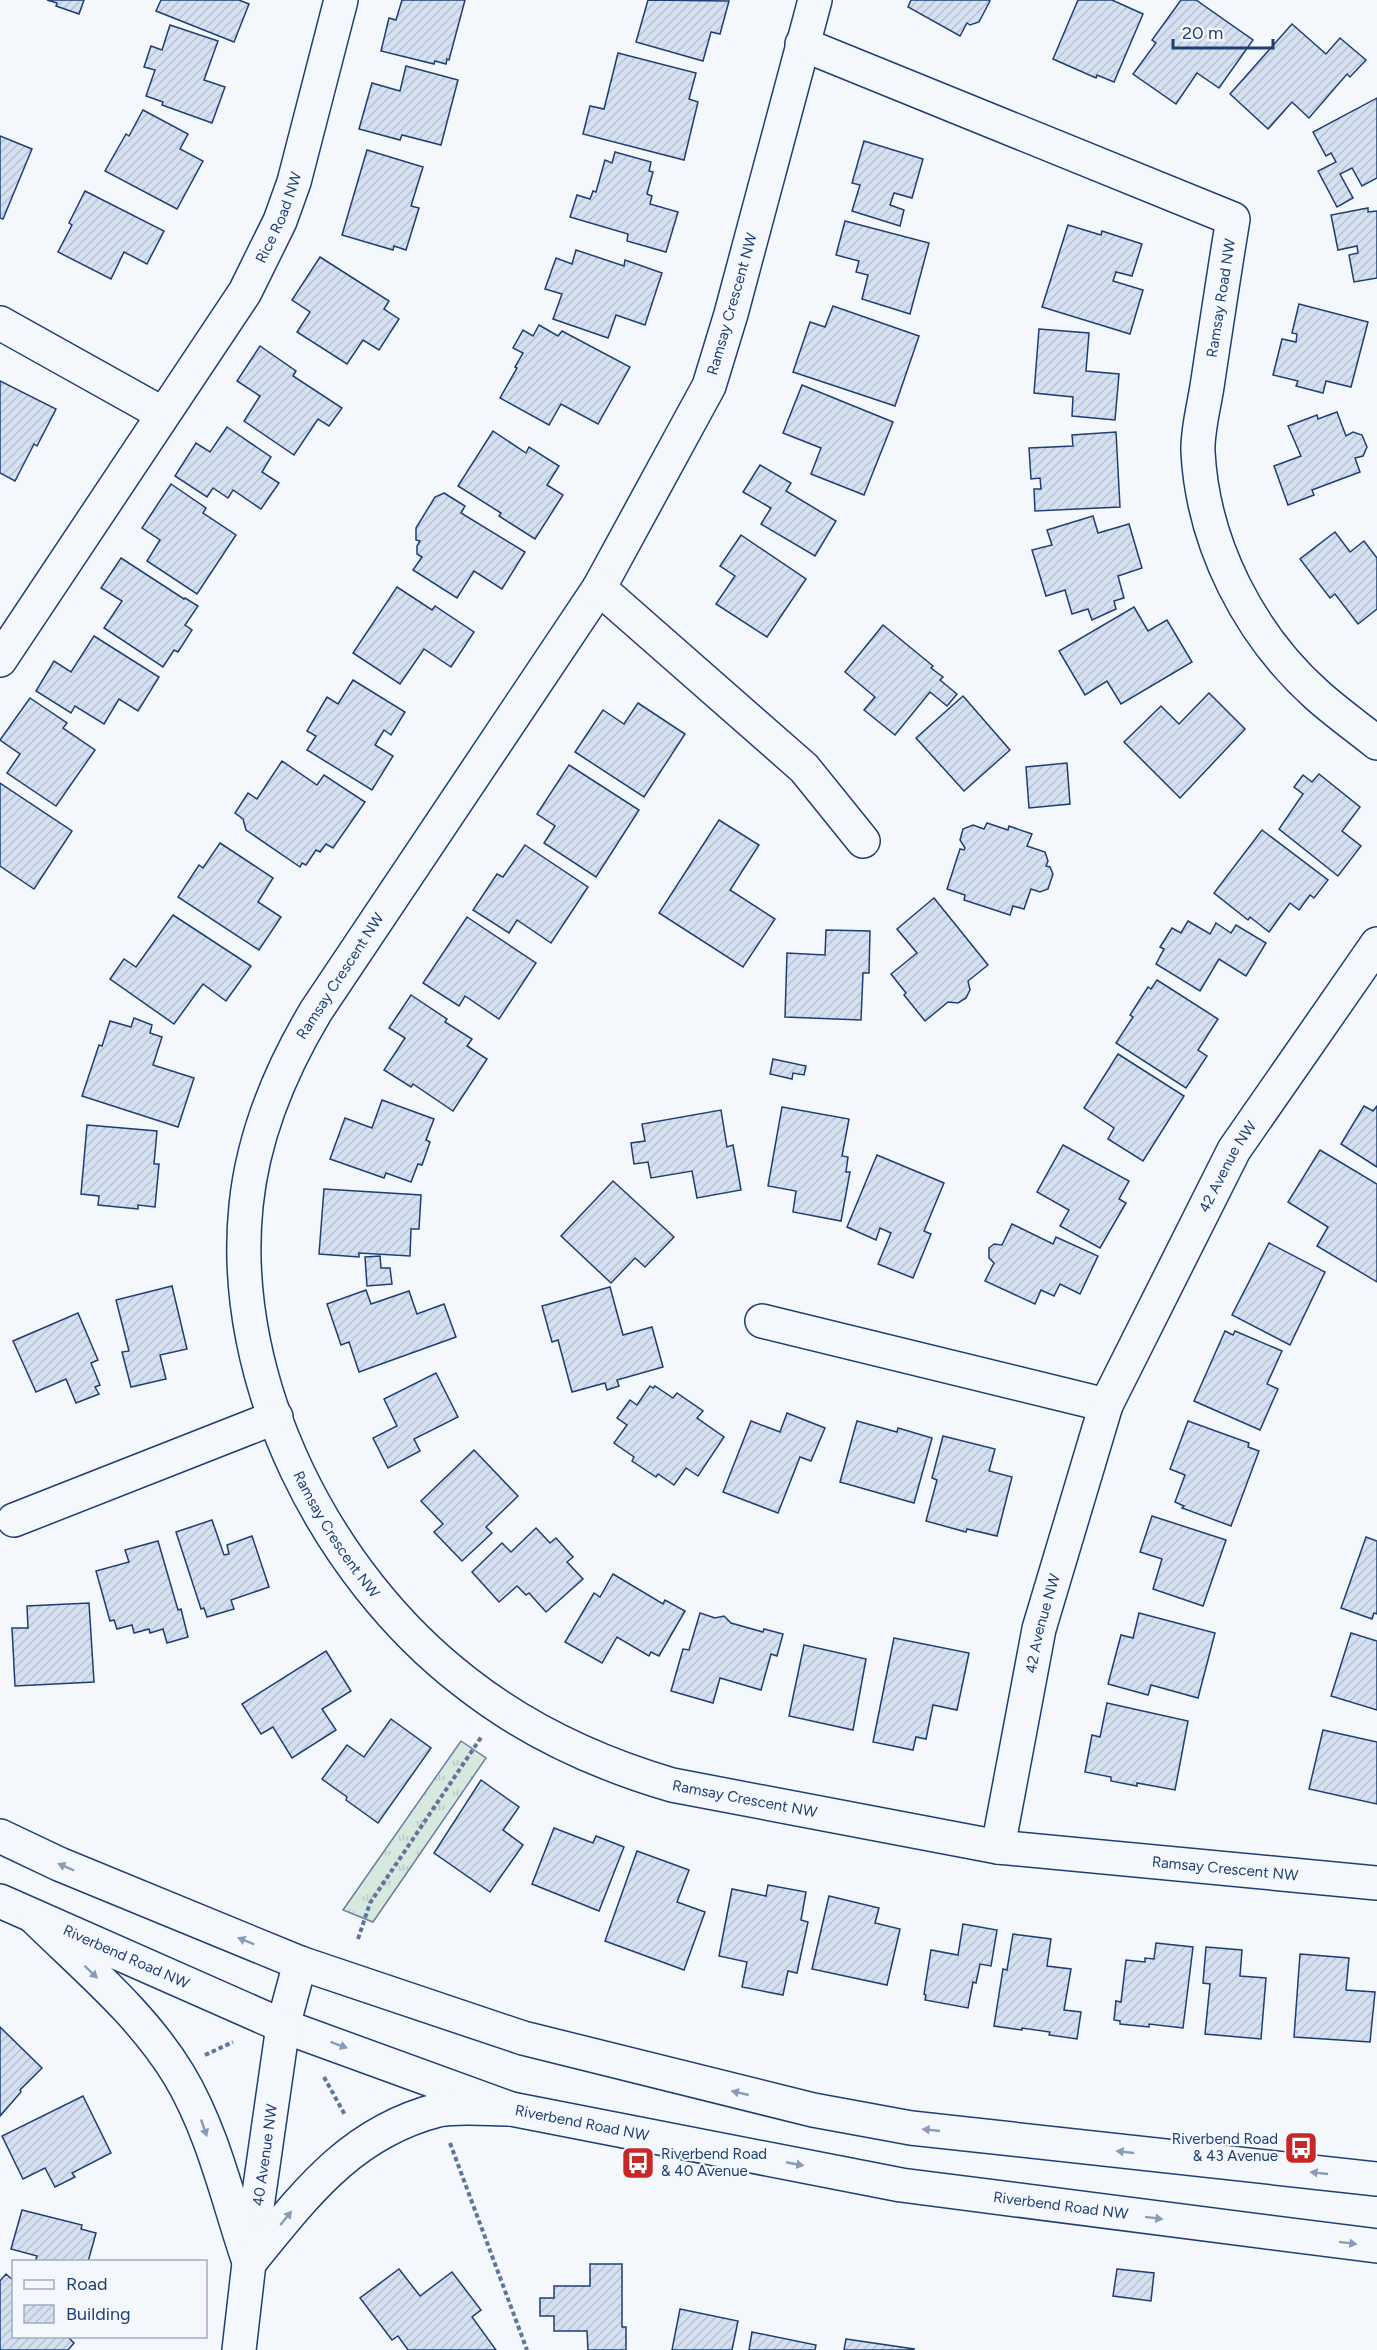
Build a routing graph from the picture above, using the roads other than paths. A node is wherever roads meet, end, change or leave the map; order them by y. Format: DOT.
graph roads {
  1 [pos="341,0"];
  2 [pos="815,0"];
  3 [pos="801,44"];
  4 [pos="0,323"];
  5 [pos="163,414"];
  6 [pos="599,588"];
  7 [pos="0,660"];
  8 [pos="1377,743"];
  9 [pos="863,841"];
  10 [pos="1377,944"];
  11 [pos="762,1321"];
  12 [pos="1106,1406"];
  13 [pos="276,1417"];
  14 [pos="14,1520"];
  15 [pos="0,1836"];
  16 [pos="998,1846"];
  17 [pos="1377,1883"];
  18 [pos="0,1901"];
  19 [pos="34,1917"];
  20 [pos="300,1963"];
  21 [pos="284,2026"];
  22 [pos="511,2109"];
  23 [pos="1377,2180"];
  24 [pos="1377,2247"];
  25 [pos="249,2263"];
  26 [pos="239,2350"];
  1 -- 5 [label="street, Rice Road NW"];
  2 -- 3 [label="street, Ramsay Crescent NW"];
  3 -- 6 [label="street, Ramsay Crescent NW"];
  3 -- 8 [label="street, Ramsay Road NW"];
  4 -- 5 [label="street"];
  5 -- 7 [label="street, Rice Road NW"];
  6 -- 9 [label="street"];
  6 -- 13 [label="street, Ramsay Crescent NW"];
  10 -- 12 [label="street, 42 Avenue NW"];
  11 -- 12 [label="street"];
  12 -- 16 [label="street, 42 Avenue NW"];
  13 -- 14 [label="street"];
  13 -- 16 [label="street, Ramsay Crescent NW"];
  20 -- 15 [label="street, one-way"];
  16 -- 17 [label="street, Ramsay Crescent NW"];
  18 -- 19 [label="street, Riverbend Road NW"];
  19 -- 21 [label="street, Riverbend Road NW"];
  19 -- 25 [label="street, one-way"];
  20 -- 21 [label="street, 40 Avenue NW"];
  23 -- 20 [label="street, one-way"];
  21 -- 22 [label="street, Riverbend Road NW, one-way"];
  21 -- 25 [label="street, 40 Avenue NW"];
  22 -- 24 [label="street, Riverbend Road NW, one-way"];
  25 -- 22 [label="street, one-way"];
  25 -- 26 [label="street, 40 Avenue NW"];
}
